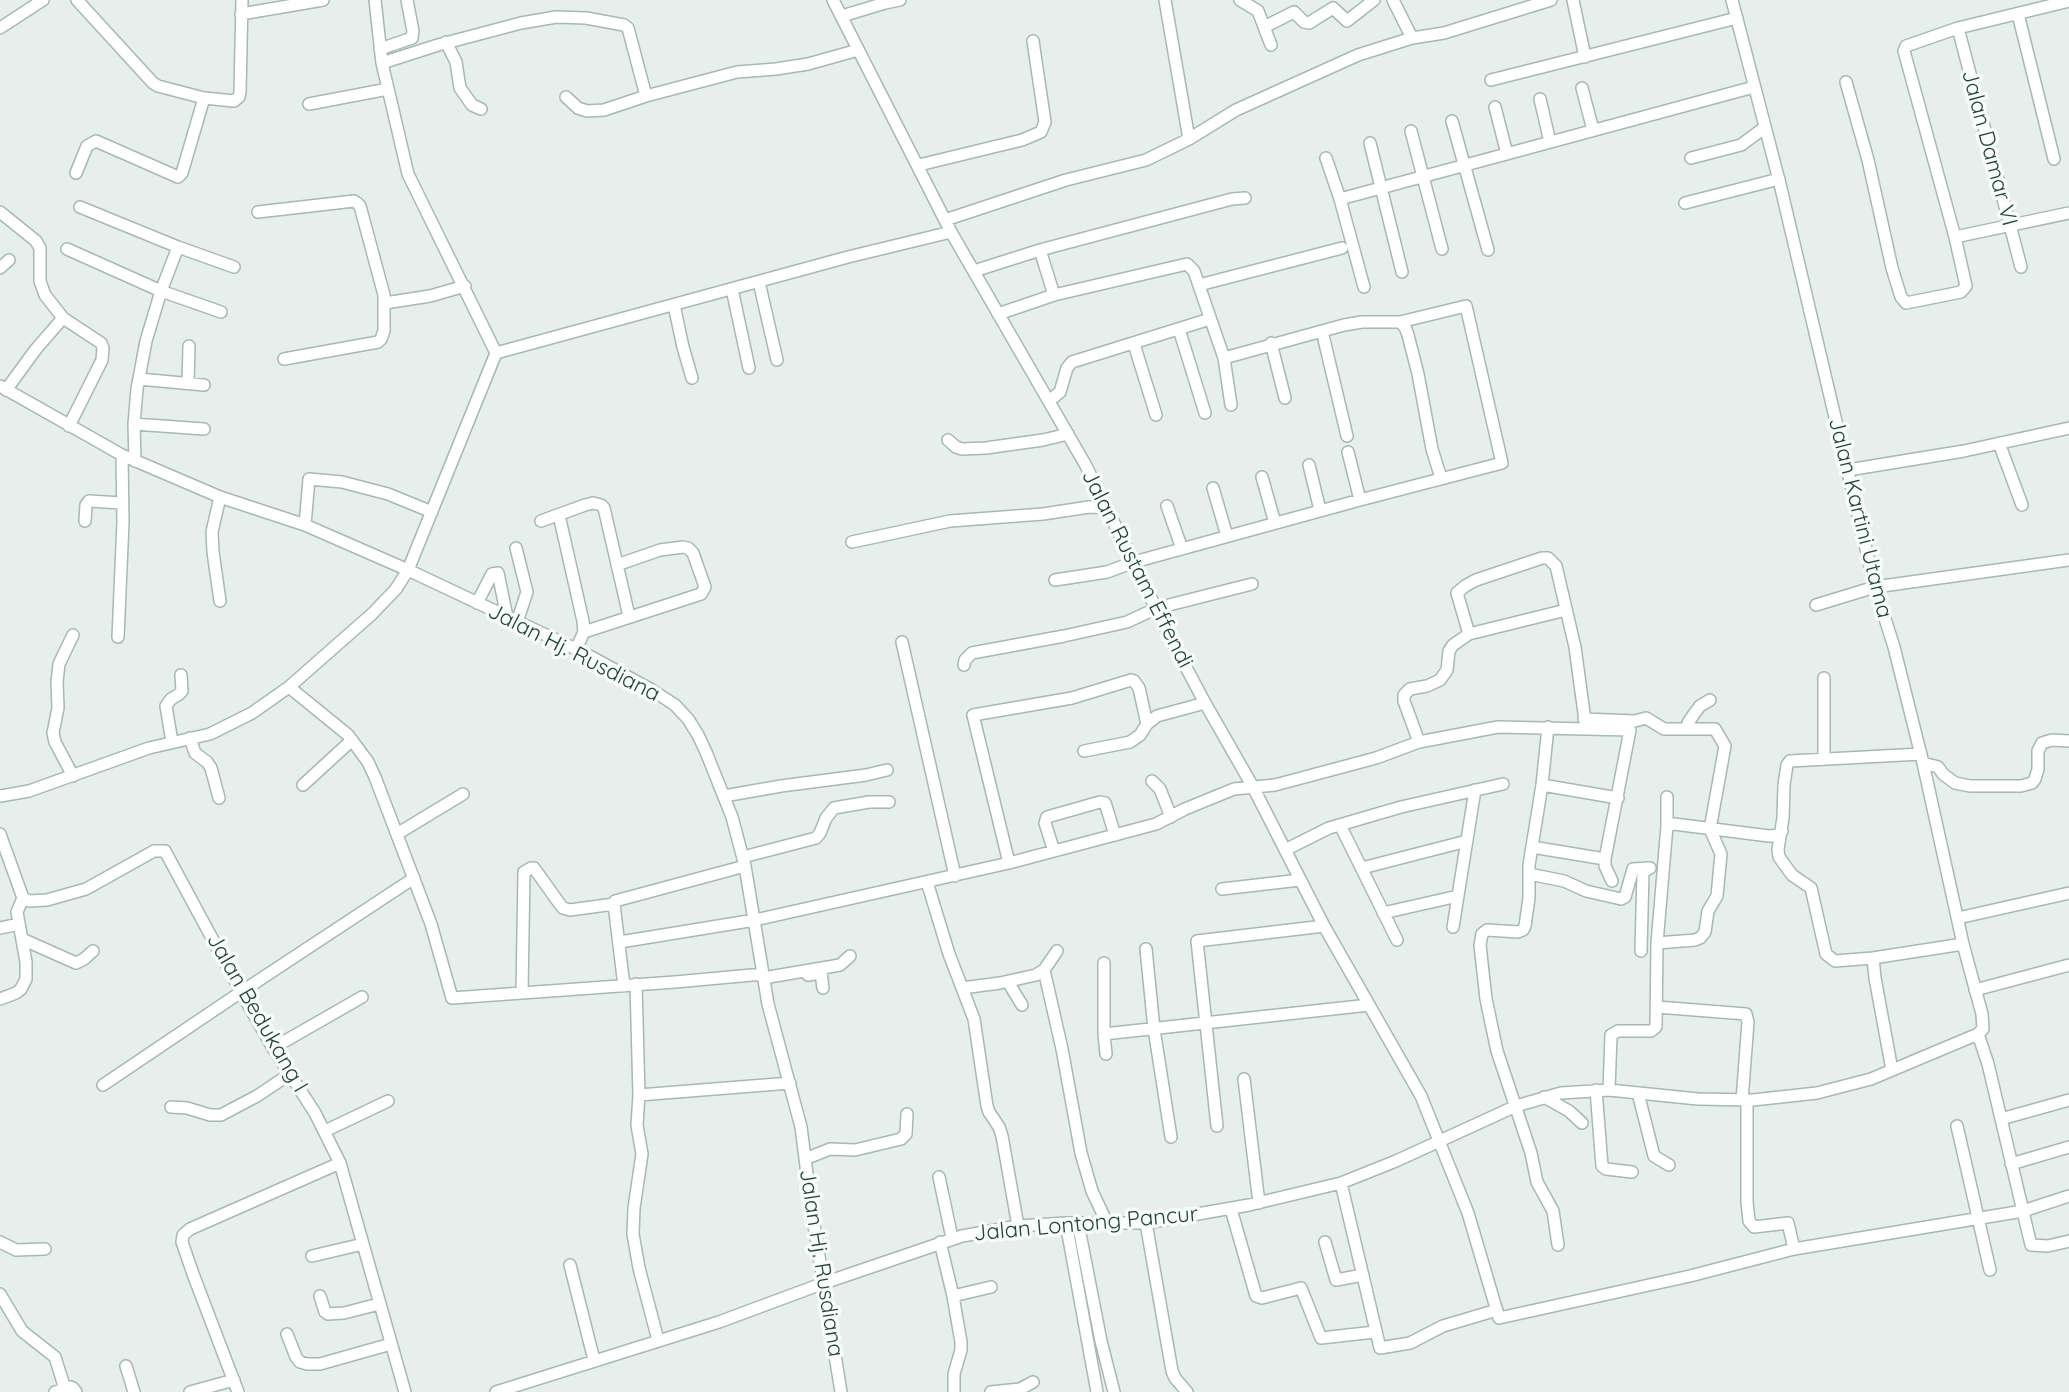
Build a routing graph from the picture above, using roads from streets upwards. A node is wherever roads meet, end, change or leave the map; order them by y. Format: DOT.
graph roads {
  1 [pos="43,0"];
  2 [pos="77,0"];
  3 [pos="242,0"];
  4 [pos="323,0"];
  5 [pos="375,0"];
  6 [pos="407,0"];
  7 [pos="833,0"];
  8 [pos="900,0"];
  9 [pos="1165,0"];
  10 [pos="1240,0"];
  11 [pos="1374,0"];
  12 [pos="1393,0"];
  13 [pos="1551,0"];
  14 [pos="1573,0"];
  15 [pos="1732,0"];
  16 [pos="2069,1"];
  17 [pos="241,14"];
  18 [pos="2018,14"];
  19 [pos="842,16"];
  20 [pos="1737,18"];
  21 [pos="1264,27"];
  22 [pos="0,28"];
  23 [pos="1958,28"];
  24 [pos="1412,38"];
  25 [pos="1033,41"];
  26 [pos="446,42"];
  27 [pos="1271,45"];
  28 [pos="380,49"];
  29 [pos="858,50"];
  30 [pos="1585,57"];
  31 [pos="382,63"];
  32 [pos="1491,80"];
  33 [pos="1846,82"];
  34 [pos="1754,87"];
  35 [pos="1582,88"];
  36 [pos="388,89"];
  37 [pos="646,96"];
  38 [pos="566,97"];
  39 [pos="204,98"];
  40 [pos="1540,99"];
  41 [pos="309,104"];
  42 [pos="1495,107"];
  43 [pos="481,109"];
  44 [pos="1452,121"];
  45 [pos="1764,128"];
  46 [pos="1593,130"];
  47 [pos="1411,131"];
  48 [pos="1189,139"];
  49 [pos="1550,142"];
  50 [pos="1370,143"];
  51 [pos="1507,154"];
  52 [pos="1326,158"];
  53 [pos="1691,158"];
  54 [pos="2054,159"];
  55 [pos="919,165"];
  56 [pos="1464,165"];
  57 [pos="76,173"];
  58 [pos="1423,176"];
  59 [pos="1779,179"];
  60 [pos="1380,187"];
  61 [pos="1245,198"];
  62 [pos="1340,199"];
  63 [pos="1685,203"];
  64 [pos="80,207"];
  65 [pos="0,212"];
  66 [pos="258,212"];
  67 [pos="2069,213"];
  68 [pos="945,220"];
  69 [pos="2009,224"];
  70 [pos="951,232"];
  71 [pos="1955,237"];
  72 [pos="178,247"];
  73 [pos="1342,248"];
  74 [pos="67,249"];
  75 [pos="1442,249"];
  76 [pos="1040,250"];
  77 [pos="1488,250"];
  78 [pos="234,267"];
  79 [pos="2021,267"];
  80 [pos="974,271"];
  81 [pos="1402,272"];
  82 [pos="759,282"];
  83 [pos="1199,285"];
  84 [pos="465,286"];
  85 [pos="1364,287"];
  86 [pos="732,289"];
  87 [pos="161,291"];
  88 [pos="1054,295"];
  89 [pos="385,303"];
  90 [pos="674,305"];
  91 [pos="221,312"];
  92 [pos="998,314"];
  93 [pos="63,318"];
  94 [pos="1210,319"];
  95 [pos="1400,322"];
  96 [pos="1179,329"];
  97 [pos="1322,331"];
  98 [pos="1271,343"];
  99 [pos="1134,344"];
  100 [pos="189,346"];
  101 [pos="496,353"];
  102 [pos="1224,358"];
  103 [pos="284,359"];
  104 [pos="777,360"];
  105 [pos="749,368"];
  106 [pos="692,378"];
  107 [pos="139,379"];
  108 [pos="188,383"];
  109 [pos="204,385"];
  110 [pos="3,388"];
  111 [pos="1285,398"];
  112 [pos="1049,401"];
  113 [pos="1231,405"];
  114 [pos="1205,413"];
  115 [pos="1156,415"];
  116 [pos="134,424"];
  117 [pos="69,426"];
  118 [pos="2069,428"];
  119 [pos="204,429"];
  120 [pos="1068,434"];
  121 [pos="1347,436"];
  122 [pos="948,440"];
  123 [pos="1999,443"];
  124 [pos="1348,452"];
  125 [pos="122,455"];
  126 [pos="135,461"];
  127 [pos="1309,465"];
  128 [pos="1848,470"];
  129 [pos="1262,477"];
  130 [pos="1441,478"];
  131 [pos="1213,488"];
  132 [pos="220,497"];
  133 [pos="1360,500"];
  134 [pos="122,503"];
  135 [pos="2022,505"];
  136 [pos="1167,506"];
  137 [pos="1107,508"];
  138 [pos="1320,510"];
  139 [pos="432,512"];
  140 [pos="559,515"];
  141 [pos="85,521"];
  142 [pos="541,521"];
  143 [pos="1275,523"];
  144 [pos="305,525"];
  145 [pos="1227,536"];
  146 [pos="852,542"];
  147 [pos="516,548"];
  148 [pos="1182,549"];
  149 [pos="2069,560"];
  150 [pos="1134,562"];
  151 [pos="617,565"];
  152 [pos="408,570"];
  153 [pos="1055,580"];
  154 [pos="1252,584"];
  155 [pos="1875,587"];
  156 [pos="220,601"];
  157 [pos="477,603"];
  158 [pos="1816,605"];
  159 [pos="1157,608"];
  160 [pos="1566,610"];
  161 [pos="629,616"];
  162 [pos="512,619"];
  163 [pos="584,632"];
  164 [pos="1469,634"];
  165 [pos="73,635"];
  166 [pos="118,637"];
  167 [pos="902,642"];
  168 [pos="576,649"];
  169 [pos="964,665"];
  170 [pos="181,675"];
  171 [pos="1824,678"];
  172 [pos="289,687"];
  173 [pos="1710,700"];
  174 [pos="1205,703"];
  175 [pos="1585,723"];
  176 [pos="1147,724"];
  177 [pos="1548,727"];
  178 [pos="1689,728"];
  179 [pos="190,738"];
  180 [pos="352,740"];
  181 [pos="2069,741"];
  182 [pos="172,742"];
  183 [pos="1419,742"];
  184 [pos="1084,751"];
  185 [pos="1824,759"];
  186 [pos="1922,759"];
  187 [pos="887,770"];
  188 [pos="73,776"];
  189 [pos="1152,781"];
  190 [pos="1503,784"];
  191 [pos="303,785"];
  192 [pos="1542,785"];
  193 [pos="1253,787"];
  194 [pos="1475,790"];
  195 [pos="463,794"];
  196 [pos="0,796"];
  197 [pos="724,796"];
  198 [pos="1667,797"];
  199 [pos="219,798"];
  200 [pos="1618,798"];
  201 [pos="889,802"];
  202 [pos="1171,817"];
  203 [pos="1340,825"];
  204 [pos="1667,826"];
  205 [pos="1710,829"];
  206 [pos="1782,831"];
  207 [pos="0,834"];
  208 [pos="397,834"];
  209 [pos="1115,835"];
  210 [pos="1467,841"];
  211 [pos="1532,847"];
  212 [pos="1285,850"];
  213 [pos="1054,851"];
  214 [pos="1605,859"];
  215 [pos="744,862"];
  216 [pos="1005,864"];
  217 [pos="1362,868"];
  218 [pos="1649,868"];
  219 [pos="1663,868"];
  220 [pos="1529,874"];
  221 [pos="955,876"];
  222 [pos="414,878"];
  223 [pos="1300,880"];
  224 [pos="1612,881"];
  225 [pos="927,882"];
  226 [pos="1222,889"];
  227 [pos="2069,893"];
  228 [pos="1458,896"];
  229 [pos="23,898"];
  230 [pos="614,904"];
  231 [pos="1383,913"];
  232 [pos="1958,918"];
  233 [pos="755,920"];
  234 [pos="19,924"];
  235 [pos="1324,926"];
  236 [pos="1453,927"];
  237 [pos="0,928"];
  238 [pos="22,939"];
  239 [pos="1397,940"];
  240 [pos="620,942"];
  241 [pos="1657,943"];
  242 [pos="1963,944"];
  243 [pos="1146,949"];
  244 [pos="93,951"];
  245 [pos="1057,951"];
  246 [pos="1641,951"];
  247 [pos="850,956"];
  248 [pos="1873,958"];
  249 [pos="1104,963"];
  250 [pos="2069,965"];
  251 [pos="1036,974"];
  252 [pos="763,977"];
  253 [pos="1008,982"];
  254 [pos="636,984"];
  255 [pos="624,986"];
  256 [pos="823,988"];
  257 [pos="962,988"];
  258 [pos="1975,990"];
  259 [pos="241,992"];
  260 [pos="522,993"];
  261 [pos="362,997"];
  262 [pos="0,999"];
  263 [pos="1022,1005"];
  264 [pos="1369,1005"];
  265 [pos="1657,1007"];
  266 [pos="1206,1023"];
  267 [pos="1154,1029"];
  268 [pos="1104,1034"];
  269 [pos="1978,1034"];
  270 [pos="273,1048"];
  271 [pos="1106,1054"];
  272 [pos="1892,1070"];
  273 [pos="290,1074"];
  274 [pos="1244,1079"];
  275 [pos="790,1083"];
  276 [pos="103,1085"];
  277 [pos="1596,1090"];
  278 [pos="1609,1090"];
  279 [pos="1638,1093"];
  280 [pos="639,1095"];
  281 [pos="1544,1097"];
  282 [pos="1744,1100"];
  283 [pos="2069,1100"];
  284 [pos="388,1101"];
  285 [pos="1516,1106"];
  286 [pos="171,1107"];
  287 [pos="907,1114"];
  288 [pos="2001,1119"];
  289 [pos="1582,1123"];
  290 [pos="1217,1126"];
  291 [pos="1957,1126"];
  292 [pos="325,1131"];
  293 [pos="1171,1137"];
  294 [pos="1440,1139"];
  295 [pos="2069,1147"];
  296 [pos="805,1159"];
  297 [pos="340,1163"];
  298 [pos="2011,1164"];
  299 [pos="1669,1165"];
  300 [pos="1632,1172"];
  301 [pos="939,1177"];
  302 [pos="1341,1183"];
  303 [pos="2069,1196"];
  304 [pos="1259,1203"];
  305 [pos="1231,1209"];
  306 [pos="2024,1215"];
  307 [pos="1977,1218"];
  308 [pos="1076,1223"];
  309 [pos="1104,1223"];
  310 [pos="1146,1223"];
  311 [pos="1018,1226"];
  312 [pos="952,1238"];
  313 [pos="2069,1241"];
  314 [pos="0,1242"];
  315 [pos="940,1242"];
  316 [pos="1325,1242"];
  317 [pos="363,1244"];
  318 [pos="1558,1245"];
  319 [pos="45,1249"];
  320 [pos="1794,1249"];
  321 [pos="312,1256"];
  322 [pos="570,1265"];
  323 [pos="1990,1270"];
  324 [pos="1363,1275"];
  325 [pos="824,1283"];
  326 [pos="991,1287"];
  327 [pos="0,1294"];
  328 [pos="320,1296"];
  329 [pos="953,1296"];
  330 [pos="379,1304"];
  331 [pos="1497,1310"];
  332 [pos="4,1316"];
  333 [pos="1375,1332"];
  334 [pos="287,1334"];
  335 [pos="658,1340"];
  336 [pos="391,1344"];
  337 [pos="594,1360"];
  338 [pos="126,1366"];
  339 [pos="1175,1378"];
  340 [pos="234,1380"];
  341 [pos="1033,1382"];
  342 [pos="65,1391"];
  343 [pos="134,1392"];
  344 [pos="190,1392"];
  345 [pos="238,1392"];
  346 [pos="405,1392"];
  347 [pos="496,1392"];
  348 [pos="841,1392"];
  349 [pos="954,1392"];
  350 [pos="991,1392"];
  351 [pos="1097,1392"];
  352 [pos="1114,1392"];
  353 [pos="1174,1392"];
  354 [pos="1187,1392"];
  1 -- 22 [label="street"];
  2 -- 39 [label="street"];
  3 -- 17 [label="street"];
  4 -- 17 [label="street"];
  5 -- 28 [label="street"];
  6 -- 28 [label="street"];
  7 -- 19 [label="street, Jalan Rustam Effendi"];
  8 -- 19 [label="street"];
  9 -- 48 [label="street"];
  10 -- 21 [label="street"];
  11 -- 21 [label="street"];
  12 -- 24 [label="street"];
  13 -- 24 [label="street"];
  14 -- 30 [label="street"];
  15 -- 20 [label="street, Jalan Kartini Utama"];
  16 -- 18 [label="street"];
  17 -- 39 [label="street"];
  18 -- 23 [label="street"];
  18 -- 54 [label="street"];
  19 -- 29 [label="street, Jalan Rustam Effendi"];
  20 -- 30 [label="street"];
  20 -- 34 [label="street, Jalan Kartini Utama"];
  21 -- 27 [label="street"];
  23 -- 69 [label="street, Jalan Damar VI"];
  23 -- 71 [label="street"];
  24 -- 48 [label="street"];
  25 -- 55 [label="street"];
  26 -- 31 [label="street"];
  26 -- 37 [label="street"];
  26 -- 43 [label="street"];
  28 -- 31 [label="street"];
  29 -- 37 [label="street"];
  29 -- 55 [label="street, Jalan Rustam Effendi"];
  30 -- 32 [label="street"];
  31 -- 36 [label="street"];
  33 -- 71 [label="street"];
  34 -- 45 [label="street, Jalan Kartini Utama"];
  34 -- 46 [label="street"];
  35 -- 46 [label="street"];
  36 -- 41 [label="street"];
  36 -- 84 [label="street"];
  37 -- 38 [label="street"];
  39 -- 57 [label="street"];
  40 -- 49 [label="street"];
  42 -- 51 [label="street"];
  44 -- 56 [label="street"];
  45 -- 53 [label="street"];
  45 -- 59 [label="street, Jalan Kartini Utama"];
  46 -- 49 [label="street"];
  47 -- 58 [label="street"];
  48 -- 68 [label="street"];
  49 -- 51 [label="street"];
  50 -- 60 [label="street"];
  51 -- 56 [label="street"];
  52 -- 62 [label="street"];
  55 -- 68 [label="street, Jalan Rustam Effendi"];
  56 -- 58 [label="street"];
  56 -- 77 [label="street"];
  58 -- 60 [label="street"];
  58 -- 75 [label="street"];
  59 -- 63 [label="street"];
  59 -- 128 [label="street, Jalan Kartini Utama"];
  60 -- 62 [label="street"];
  60 -- 81 [label="street"];
  61 -- 76 [label="street"];
  62 -- 85 [label="street"];
  64 -- 72 [label="street"];
  65 -- 93 [label="street"];
  66 -- 89 [label="street"];
  67 -- 69 [label="street"];
  68 -- 70 [label="street, Jalan Rustam Effendi"];
  69 -- 71 [label="street"];
  69 -- 79 [label="street, Jalan Damar VI"];
  70 -- 80 [label="street, Jalan Rustam Effendi"];
  70 -- 82 [label="street"];
  72 -- 78 [label="street"];
  72 -- 87 [label="street"];
  73 -- 83 [label="street"];
  74 -- 87 [label="street"];
  76 -- 80 [label="street"];
  76 -- 88 [label="street"];
  80 -- 92 [label="street, Jalan Rustam Effendi"];
  82 -- 86 [label="street"];
  82 -- 104 [label="street"];
  83 -- 88 [label="street"];
  83 -- 94 [label="street"];
  84 -- 89 [label="street"];
  84 -- 101 [label="street"];
  86 -- 90 [label="street"];
  86 -- 105 [label="street"];
  87 -- 91 [label="street"];
  87 -- 107 [label="street"];
  88 -- 92 [label="street"];
  89 -- 103 [label="street"];
  90 -- 101 [label="street"];
  90 -- 106 [label="street"];
  92 -- 112 [label="street, Jalan Rustam Effendi"];
  93 -- 110 [label="street"];
  93 -- 117 [label="street"];
  94 -- 96 [label="street"];
  94 -- 102 [label="street"];
  95 -- 97 [label="street"];
  95 -- 130 [label="street"];
  95 -- 130 [label="street"];
  96 -- 99 [label="street"];
  96 -- 114 [label="street"];
  97 -- 98 [label="street"];
  97 -- 121 [label="street"];
  98 -- 102 [label="street"];
  98 -- 111 [label="street"];
  99 -- 112 [label="street"];
  99 -- 115 [label="street"];
  100 -- 108 [label="street"];
  101 -- 139 [label="street"];
  102 -- 113 [label="street"];
  107 -- 108 [label="street"];
  107 -- 116 [label="street"];
  108 -- 109 [label="street"];
  110 -- 117 [label="street, Jalan Hj. Rusdiana"];
  112 -- 120 [label="street, Jalan Rustam Effendi"];
  116 -- 119 [label="street"];
  116 -- 126 [label="street"];
  117 -- 125 [label="street, Jalan Hj. Rusdiana"];
  118 -- 123 [label="street"];
  120 -- 122 [label="street"];
  120 -- 137 [label="street, Jalan Rustam Effendi"];
  123 -- 128 [label="street"];
  123 -- 135 [label="street"];
  124 -- 133 [label="street"];
  125 -- 126 [label="street, Jalan Hj. Rusdiana"];
  125 -- 134 [label="street"];
  126 -- 132 [label="street, Jalan Hj. Rusdiana"];
  127 -- 138 [label="street"];
  128 -- 155 [label="street, Jalan Kartini Utama"];
  129 -- 143 [label="street"];
  130 -- 133 [label="street"];
  131 -- 145 [label="street"];
  132 -- 144 [label="street, Jalan Hj. Rusdiana"];
  132 -- 156 [label="street"];
  133 -- 138 [label="street"];
  134 -- 141 [label="street"];
  134 -- 166 [label="street"];
  136 -- 148 [label="street"];
  137 -- 146 [label="street"];
  137 -- 150 [label="street, Jalan Rustam Effendi"];
  138 -- 143 [label="street"];
  139 -- 144 [label="street"];
  139 -- 152 [label="street"];
  140 -- 142 [label="street"];
  140 -- 151 [label="street"];
  140 -- 163 [label="street"];
  143 -- 145 [label="street"];
  144 -- 152 [label="street, Jalan Hj. Rusdiana"];
  145 -- 148 [label="street"];
  147 -- 162 [label="street"];
  148 -- 150 [label="street"];
  149 -- 155 [label="street"];
  150 -- 153 [label="street"];
  150 -- 159 [label="street, Jalan Rustam Effendi"];
  151 -- 161 [label="street"];
  151 -- 161 [label="street"];
  152 -- 157 [label="street, Jalan Hj. Rusdiana"];
  152 -- 172 [label="street"];
  154 -- 159 [label="street"];
  155 -- 158 [label="street"];
  155 -- 186 [label="street, Jalan Kartini Utama"];
  157 -- 162 [label="street, Jalan Hj. Rusdiana"];
  157 -- 162 [label="street"];
  159 -- 169 [label="street"];
  159 -- 174 [label="street, Jalan Rustam Effendi"];
  160 -- 164 [label="street"];
  160 -- 164 [label="street"];
  160 -- 175 [label="street"];
  161 -- 163 [label="street"];
  162 -- 168 [label="street, Jalan Hj. Rusdiana"];
  163 -- 168 [label="street"];
  164 -- 183 [label="street"];
  165 -- 188 [label="street"];
  167 -- 221 [label="street"];
  168 -- 197 [label="street, Jalan Hj. Rusdiana"];
  170 -- 182 [label="street"];
  171 -- 185 [label="street"];
  172 -- 179 [label="street"];
  172 -- 180 [label="street"];
  173 -- 178 [label="street"];
  174 -- 176 [label="street"];
  174 -- 193 [label="street, Jalan Rustam Effendi"];
  175 -- 177 [label="street"];
  175 -- 178 [label="street"];
  175 -- 200 [label="street"];
  176 -- 184 [label="street"];
  176 -- 216 [label="street"];
  177 -- 183 [label="street"];
  177 -- 192 [label="street"];
  178 -- 205 [label="street"];
  179 -- 182 [label="street"];
  179 -- 199 [label="street"];
  180 -- 191 [label="street"];
  180 -- 208 [label="street"];
  181 -- 186 [label="street"];
  182 -- 188 [label="street"];
  183 -- 193 [label="street"];
  185 -- 186 [label="street"];
  185 -- 206 [label="street"];
  186 -- 232 [label="street, Jalan Kartini Utama"];
  187 -- 197 [label="street"];
  188 -- 196 [label="street"];
  189 -- 202 [label="street"];
  190 -- 194 [label="street"];
  192 -- 200 [label="street"];
  192 -- 211 [label="street"];
  193 -- 202 [label="street"];
  193 -- 212 [label="street, Jalan Rustam Effendi"];
  194 -- 203 [label="street"];
  194 -- 210 [label="street"];
  195 -- 208 [label="street"];
  197 -- 215 [label="street, Jalan Hj. Rusdiana"];
  198 -- 204 [label="street"];
  200 -- 214 [label="street"];
  201 -- 215 [label="street"];
  202 -- 209 [label="street"];
  203 -- 212 [label="street"];
  203 -- 217 [label="street"];
  204 -- 205 [label="street"];
  204 -- 219 [label="street"];
  205 -- 206 [label="street"];
  205 -- 241 [label="street"];
  206 -- 248 [label="street"];
  207 -- 229 [label="street"];
  208 -- 222 [label="street"];
  209 -- 213 [label="street"];
  209 -- 213 [label="street"];
  210 -- 217 [label="street"];
  210 -- 228 [label="street"];
  211 -- 214 [label="street"];
  211 -- 220 [label="street"];
  212 -- 223 [label="street, Jalan Rustam Effendi"];
  213 -- 216 [label="street"];
  214 -- 224 [label="street"];
  215 -- 230 [label="street"];
  215 -- 233 [label="street, Jalan Hj. Rusdiana"];
  216 -- 221 [label="street"];
  217 -- 231 [label="street"];
  218 -- 219 [label="street"];
  218 -- 220 [label="street"];
  218 -- 246 [label="street"];
  219 -- 241 [label="street"];
  220 -- 285 [label="street"];
  221 -- 225 [label="street"];
  222 -- 259 [label="street"];
  222 -- 260 [label="street"];
  223 -- 226 [label="street"];
  223 -- 235 [label="street, Jalan Rustam Effendi"];
  225 -- 233 [label="street"];
  225 -- 257 [label="street"];
  227 -- 232 [label="street"];
  228 -- 231 [label="street"];
  228 -- 236 [label="street"];
  229 -- 234 [label="street"];
  229 -- 259 [label="street, Jalan Bedukang I"];
  230 -- 240 [label="street"];
  230 -- 260 [label="street"];
  231 -- 239 [label="street"];
  232 -- 242 [label="street, Jalan Kartini Utama"];
  233 -- 240 [label="street"];
  233 -- 252 [label="street, Jalan Hj. Rusdiana"];
  234 -- 237 [label="street"];
  234 -- 238 [label="street"];
  235 -- 264 [label="street, Jalan Rustam Effendi"];
  235 -- 266 [label="street"];
  238 -- 244 [label="street"];
  238 -- 262 [label="street"];
  240 -- 255 [label="street"];
  241 -- 265 [label="street"];
  242 -- 248 [label="street"];
  242 -- 258 [label="street, Jalan Kartini Utama"];
  243 -- 267 [label="street"];
  245 -- 251 [label="street"];
  247 -- 252 [label="street"];
  248 -- 272 [label="street"];
  249 -- 268 [label="street"];
  250 -- 258 [label="street"];
  251 -- 253 [label="street"];
  251 -- 309 [label="street"];
  252 -- 254 [label="street"];
  252 -- 256 [label="street"];
  252 -- 275 [label="street, Jalan Hj. Rusdiana"];
  253 -- 257 [label="street"];
  253 -- 263 [label="street"];
  254 -- 255 [label="street"];
  254 -- 280 [label="street"];
  255 -- 260 [label="street"];
  257 -- 311 [label="street"];
  258 -- 269 [label="street, Jalan Kartini Utama"];
  259 -- 270 [label="street, Jalan Bedukang I"];
  259 -- 276 [label="street"];
  261 -- 270 [label="street"];
  264 -- 266 [label="street"];
  264 -- 294 [label="street, Jalan Rustam Effendi"];
  265 -- 278 [label="street"];
  265 -- 282 [label="street"];
  266 -- 267 [label="street"];
  266 -- 290 [label="street"];
  267 -- 268 [label="street"];
  267 -- 293 [label="street"];
  268 -- 271 [label="street"];
  269 -- 272 [label="street, Jalan Lontong Pancur"];
  269 -- 288 [label="street, Jalan Kartini Utama"];
  270 -- 273 [label="street, Jalan Bedukang I"];
  272 -- 282 [label="street, Jalan Lontong Pancur"];
  273 -- 286 [label="street"];
  273 -- 292 [label="street, Jalan Bedukang I"];
  274 -- 304 [label="street"];
  275 -- 280 [label="street"];
  275 -- 296 [label="street, Jalan Hj. Rusdiana"];
  277 -- 278 [label="street, Jalan Lontong Pancur"];
  277 -- 281 [label="street, Jalan Lontong Pancur"];
  277 -- 300 [label="street"];
  278 -- 279 [label="street, Jalan Lontong Pancur"];
  279 -- 282 [label="street, Jalan Lontong Pancur"];
  279 -- 299 [label="street"];
  280 -- 335 [label="street"];
  281 -- 285 [label="street, Jalan Lontong Pancur"];
  281 -- 289 [label="street"];
  282 -- 320 [label="street"];
  283 -- 288 [label="street"];
  284 -- 292 [label="street"];
  285 -- 294 [label="street, Jalan Lontong Pancur"];
  285 -- 318 [label="street"];
  287 -- 296 [label="street"];
  288 -- 298 [label="street, Jalan Kartini Utama"];
  291 -- 307 [label="street"];
  292 -- 297 [label="street, Jalan Bedukang I"];
  294 -- 302 [label="street, Jalan Lontong Pancur"];
  294 -- 331 [label="street, Jalan Rustam Effendi"];
  295 -- 298 [label="street"];
  296 -- 325 [label="street, Jalan Hj. Rusdiana"];
  297 -- 317 [label="street, Jalan Bedukang I"];
  297 -- 340 [label="street"];
  298 -- 306 [label="street, Jalan Kartini Utama"];
  301 -- 312 [label="street"];
  302 -- 304 [label="street, Jalan Lontong Pancur"];
  302 -- 324 [label="street"];
  303 -- 306 [label="street"];
  304 -- 305 [label="street, Jalan Lontong Pancur"];
  305 -- 310 [label="street, Jalan Lontong Pancur"];
  305 -- 333 [label="street"];
  306 -- 307 [label="street"];
  306 -- 313 [label="street"];
  307 -- 320 [label="street"];
  307 -- 323 [label="street"];
  308 -- 309 [label="street, Jalan Lontong Pancur"];
  308 -- 311 [label="street, Jalan Lontong Pancur"];
  308 -- 351 [label="street"];
  308 -- 352 [label="street"];
  309 -- 310 [label="street, Jalan Lontong Pancur"];
  310 -- 339 [label="street"];
  311 -- 312 [label="street, Jalan Lontong Pancur"];
  312 -- 315 [label="street, Jalan Lontong Pancur"];
  314 -- 319 [label="street"];
  315 -- 325 [label="street, Jalan Lontong Pancur"];
  315 -- 329 [label="street"];
  316 -- 324 [label="street"];
  317 -- 321 [label="street"];
  317 -- 330 [label="street, Jalan Bedukang I"];
  320 -- 331 [label="street"];
  322 -- 337 [label="street"];
  324 -- 333 [label="street"];
  325 -- 335 [label="street, Jalan Lontong Pancur"];
  325 -- 348 [label="street, Jalan Hj. Rusdiana"];
  326 -- 329 [label="street"];
  327 -- 332 [label="street"];
  328 -- 330 [label="street"];
  329 -- 349 [label="street"];
  330 -- 336 [label="street, Jalan Bedukang I"];
  331 -- 333 [label="street"];
  332 -- 342 [label="street"];
  334 -- 336 [label="street"];
  335 -- 337 [label="street, Jalan Lontong Pancur"];
  336 -- 346 [label="street, Jalan Bedukang I"];
  337 -- 347 [label="street, Jalan Lontong Pancur"];
  338 -- 343 [label="street"];
  339 -- 353 [label="street"];
  339 -- 354 [label="street"];
  340 -- 344 [label="street"];
  340 -- 345 [label="street"];
  341 -- 350 [label="street"];
}
